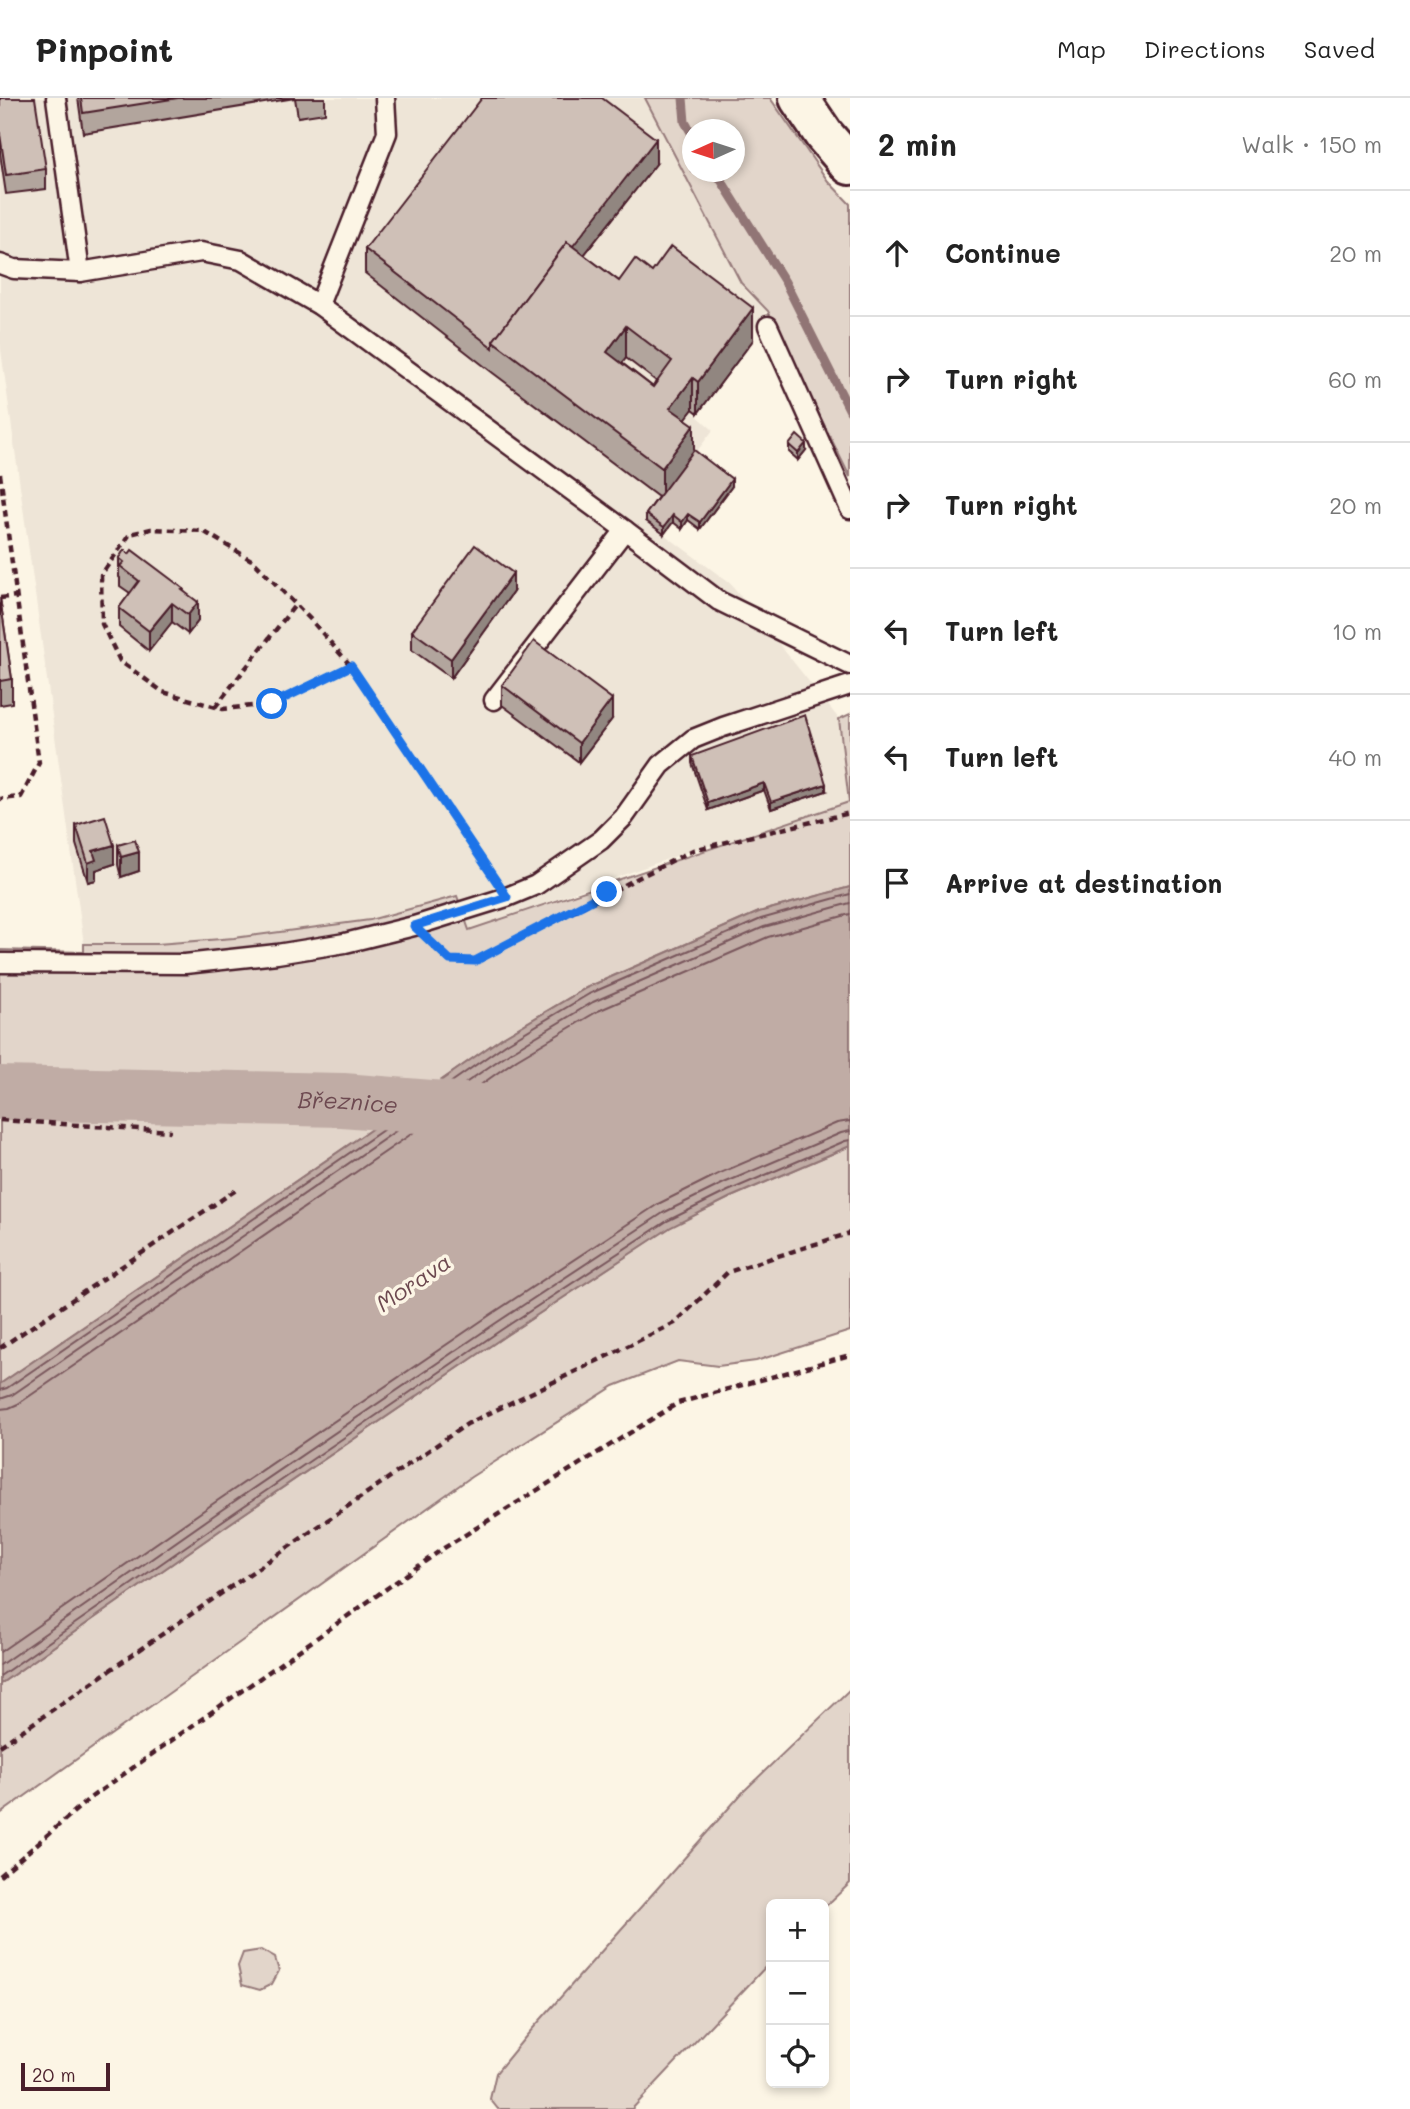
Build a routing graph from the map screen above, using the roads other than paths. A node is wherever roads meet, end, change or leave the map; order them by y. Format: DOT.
graph roads {
  1 [pos="56,98"];
  2 [pos="385,98"];
  3 [pos="799,98"];
  4 [pos="850,165"];
  5 [pos="0,264"];
  6 [pos="80,272"];
  7 [pos="319,306"];
  8 [pos="768,326"];
  9 [pos="850,509"];
  10 [pos="625,530"];
  11 [pos="850,665"];
  12 [pos="850,685"];
  13 [pos="494,700"];
  14 [pos="0,963"];
  1 -- 6 [label="lane"];
  2 -- 7 [label="lane"];
  3 -- 4 [label="main road"];
  5 -- 6 [label="lane"];
  6 -- 7 [label="lane"];
  7 -- 10 [label="lane"];
  8 -- 9 [label="lane"];
  10 -- 11 [label="lane"];
  10 -- 13 [label="lane"];
  12 -- 14 [label="lane"];
}
